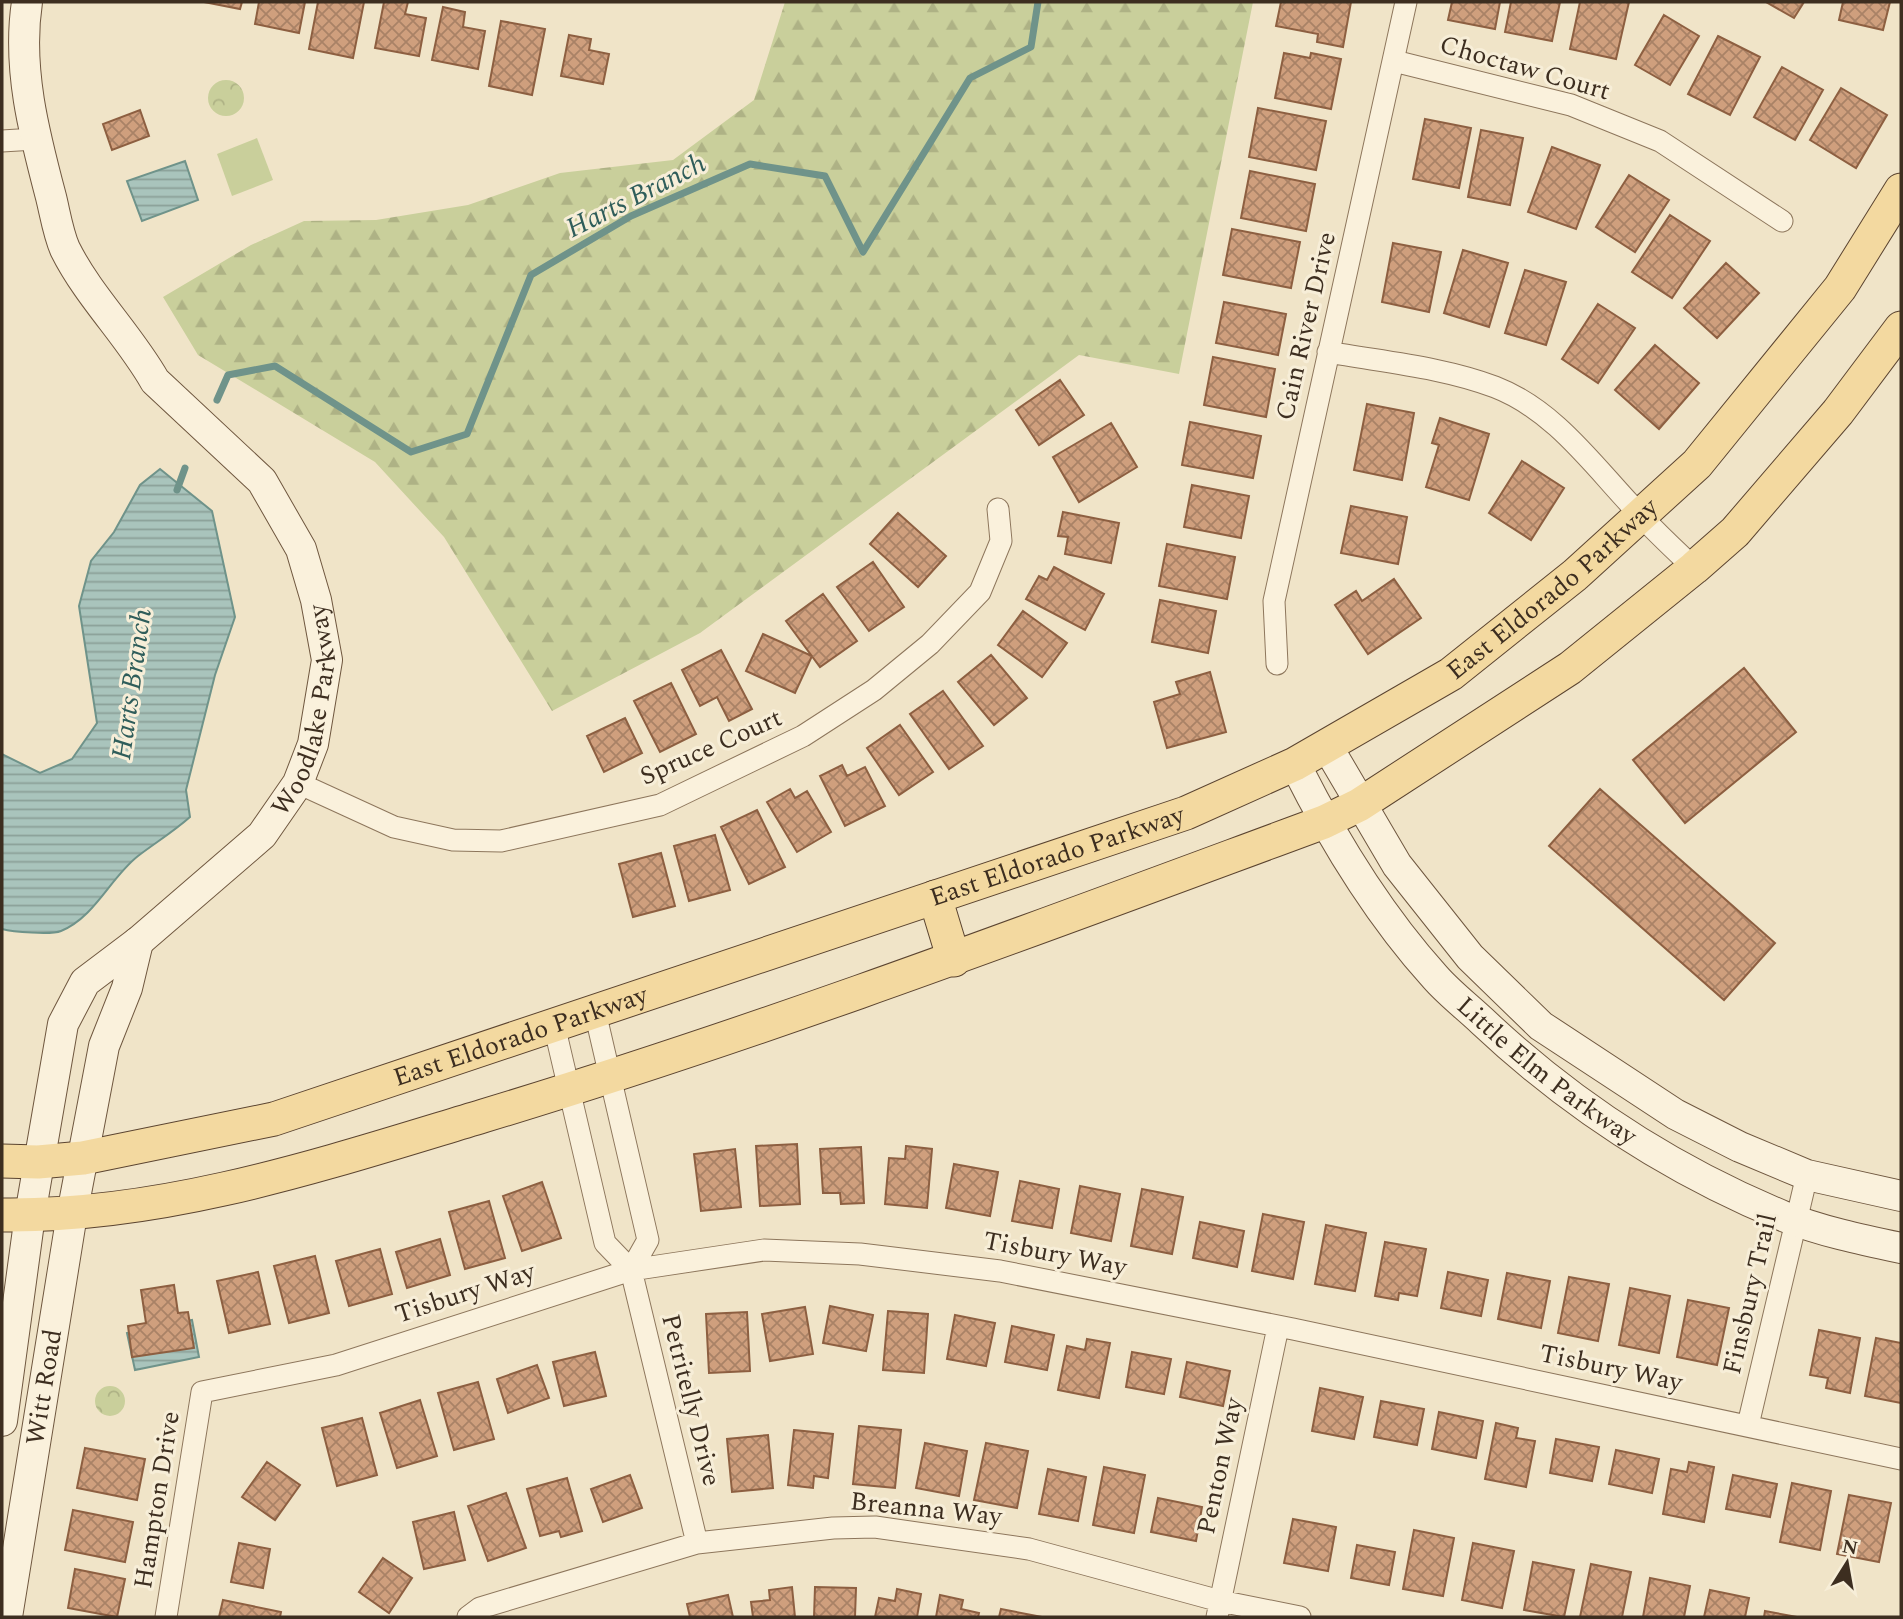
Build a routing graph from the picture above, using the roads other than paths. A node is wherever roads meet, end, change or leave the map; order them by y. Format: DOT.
graph roads {
  1 [pos="27,2"];
  2 [pos="1406,2"];
  3 [pos="1394,61"];
  4 [pos="35,139"];
  5 [pos="2,141"];
  6 [pos="1901,190"];
  7 [pos="1782,221"];
  8 [pos="1901,328"];
  9 [pos="1328,352"];
  10 [pos="998,509"];
  11 [pos="1640,516"];
  12 [pos="1694,568"];
  13 [pos="1277,664"];
  14 [pos="1327,746"];
  15 [pos="1295,764"];
  16 [pos="298,783"];
  17 [pos="1359,805"];
  18 [pos="1324,822"];
  19 [pos="935,897"];
  20 [pos="138,942"];
  21 [pos="954,960"];
  22 [pos="595,1012"];
  23 [pos="554,1025"];
  24 [pos="610,1077"];
  25 [pos="569,1090"];
  26 [pos="83,1158"];
  27 [pos="2,1161"];
  28 [pos="38,1163"];
  29 [pos="1807,1175"];
  30 [pos="1901,1196"];
  31 [pos="72,1214"];
  32 [pos="16,1215"];
  33 [pos="1796,1221"];
  34 [pos="1901,1248"];
  35 [pos="631,1270"];
  36 [pos="1278,1327"];
  37 [pos="202,1392"];
  38 [pos="2,1421"];
  39 [pos="1748,1425"];
  40 [pos="1901,1459"];
  41 [pos="697,1544"];
  42 [pos="1219,1609"];
  43 [pos="7,1617"];
  44 [pos="166,1617"];
  45 [pos="468,1617"];
  46 [pos="1300,1617"];
  1 -- 4 [label="street, Woodlake Parkway"];
  2 -- 3 [label="street, Cain River Drive"];
  3 -- 7 [label="street, Choctaw Court"];
  3 -- 9 [label="street, Cain River Drive"];
  4 -- 5 [label="street"];
  4 -- 16 [label="street, Woodlake Parkway"];
  6 -- 11 [label="main road, East Eldorado Parkway"];
  8 -- 12 [label="main road"];
  9 -- 11 [label="street"];
  9 -- 13 [label="street, Cain River Drive"];
  10 -- 16 [label="street, Spruce Court"];
  11 -- 12 [label="street"];
  11 -- 14 [label="main road, East Eldorado Parkway"];
  12 -- 17 [label="main road"];
  14 -- 15 [label="main road, East Eldorado Parkway"];
  14 -- 17 [label="street, Little Elm Parkway"];
  15 -- 18 [label="street, Little Elm Parkway"];
  15 -- 19 [label="main road, East Eldorado Parkway"];
  16 -- 20 [label="street, Woodlake Parkway"];
  17 -- 18 [label="main road"];
  17 -- 29 [label="street, Little Elm Parkway"];
  18 -- 21 [label="main road"];
  18 -- 33 [label="street, Little Elm Parkway"];
  19 -- 21 [label="main road"];
  19 -- 22 [label="main road, East Eldorado Parkway"];
  20 -- 26 [label="street"];
  20 -- 28 [label="street, Woodlake Parkway"];
  21 -- 24 [label="main road"];
  22 -- 23 [label="main road, East Eldorado Parkway"];
  22 -- 24 [label="street"];
  23 -- 25 [label="street, Petritelly Drive"];
  23 -- 26 [label="main road, East Eldorado Parkway"];
  24 -- 25 [label="main road"];
  24 -- 35 [label="street"];
  25 -- 31 [label="main road"];
  25 -- 35 [label="street, Petritelly Drive"];
  26 -- 28 [label="main road, East Eldorado Parkway"];
  26 -- 31 [label="street, Witt Road"];
  27 -- 28 [label="main road, East Eldorado Parkway"];
  28 -- 32 [label="street, Witt Road"];
  29 -- 30 [label="street, Little Elm Parkway"];
  29 -- 33 [label="street, Finsbury Trail"];
  31 -- 32 [label="main road"];
  31 -- 43 [label="street, Witt Road"];
  32 -- 38 [label="street, Witt Road"];
  33 -- 34 [label="street, Little Elm Parkway"];
  33 -- 39 [label="street, Finsbury Trail"];
  35 -- 36 [label="street, Tisbury Way"];
  35 -- 37 [label="street, Tisbury Way"];
  35 -- 41 [label="street, Petritelly Drive"];
  36 -- 39 [label="street, Tisbury Way"];
  36 -- 42 [label="street, Penton Way"];
  37 -- 44 [label="street, Hampton Drive"];
  39 -- 40 [label="street, Tisbury Way"];
  41 -- 42 [label="street, Breanna Way"];
  41 -- 45 [label="street, Breanna Way"];
  42 -- 46 [label="street, Breanna Way"];
}
